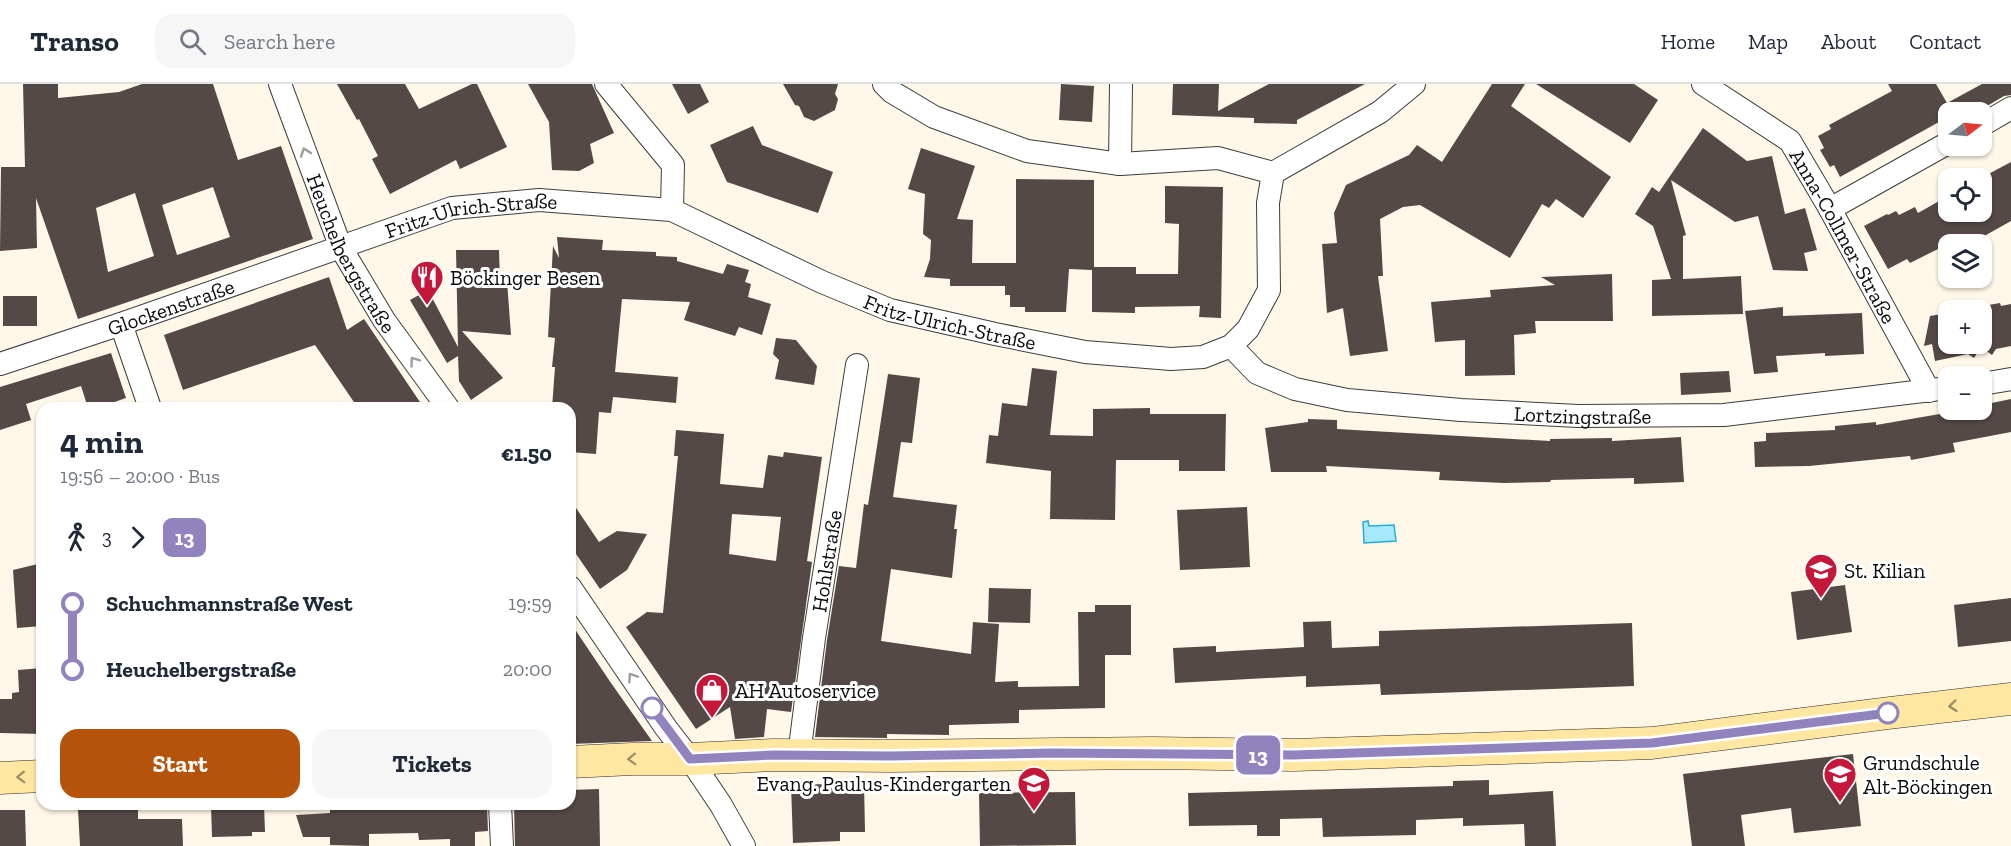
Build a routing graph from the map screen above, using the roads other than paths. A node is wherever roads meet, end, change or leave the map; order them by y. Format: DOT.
graph roads {
  1 [pos="280,84"];
  2 [pos="606,84"];
  3 [pos="1121,84"];
  4 [pos="1414,84"];
  5 [pos="1703,84"];
  6 [pos="888,88"];
  7 [pos="2011,108"];
  8 [pos="1992,119"];
  9 [pos="1938,149"];
  10 [pos="1120,164"];
  11 [pos="1273,173"];
  12 [pos="1830,209"];
  13 [pos="672,210"];
  14 [pos="340,248"];
  15 [pos="121,324"];
  16 [pos="1231,346"];
  17 [pos="0,364"];
  18 [pos="857,365"];
  19 [pos="2011,379"];
  20 [pos="1992,382"];
  21 [pos="1938,388"];
  22 [pos="1938,390"];
  23 [pos="148,402"];
  24 [pos="444,402"];
  25 [pos="576,596"];
  26 [pos="2011,699"];
  27 [pos="799,755"];
  28 [pos="690,759"];
  29 [pos="576,762"];
  30 [pos="36,776"];
  31 [pos="0,778"];
  32 [pos="500,810"];
  33 [pos="502,846"];
  34 [pos="744,846"];
  14 -- 1 [label="street, Heuchelbergstraße, one-way"];
  2 -- 13 [label="street"];
  3 -- 10 [label="street"];
  4 -- 11 [label="street"];
  5 -- 12 [label="street, Anna-Collmer-Straße"];
  6 -- 10 [label="street"];
  7 -- 8 [label="street"];
  9 -- 12 [label="street"];
  10 -- 11 [label="street"];
  11 -- 16 [label="street, Fritz-Ulrich-Straße"];
  12 -- 21 [label="street, Anna-Collmer-Straße"];
  13 -- 14 [label="street, Fritz-Ulrich-Straße"];
  13 -- 16 [label="street, Fritz-Ulrich-Straße"];
  14 -- 15 [label="street, Glockenstraße"];
  24 -- 14 [label="street, Heuchelbergstraße, one-way"];
  15 -- 17 [label="street, Glockenstraße"];
  15 -- 23 [label="street"];
  16 -- 22 [label="street, Lortzingstraße"];
  18 -- 27 [label="street, Hohlstraße"];
  19 -- 20 [label="street"];
  28 -- 25 [label="street, one-way"];
  26 -- 27 [label="street, one-way"];
  27 -- 28 [label="street"];
  28 -- 29 [label="street, one-way"];
  28 -- 34 [label="street"];
  30 -- 31 [label="street, one-way"];
  32 -- 33 [label="street"];
}
